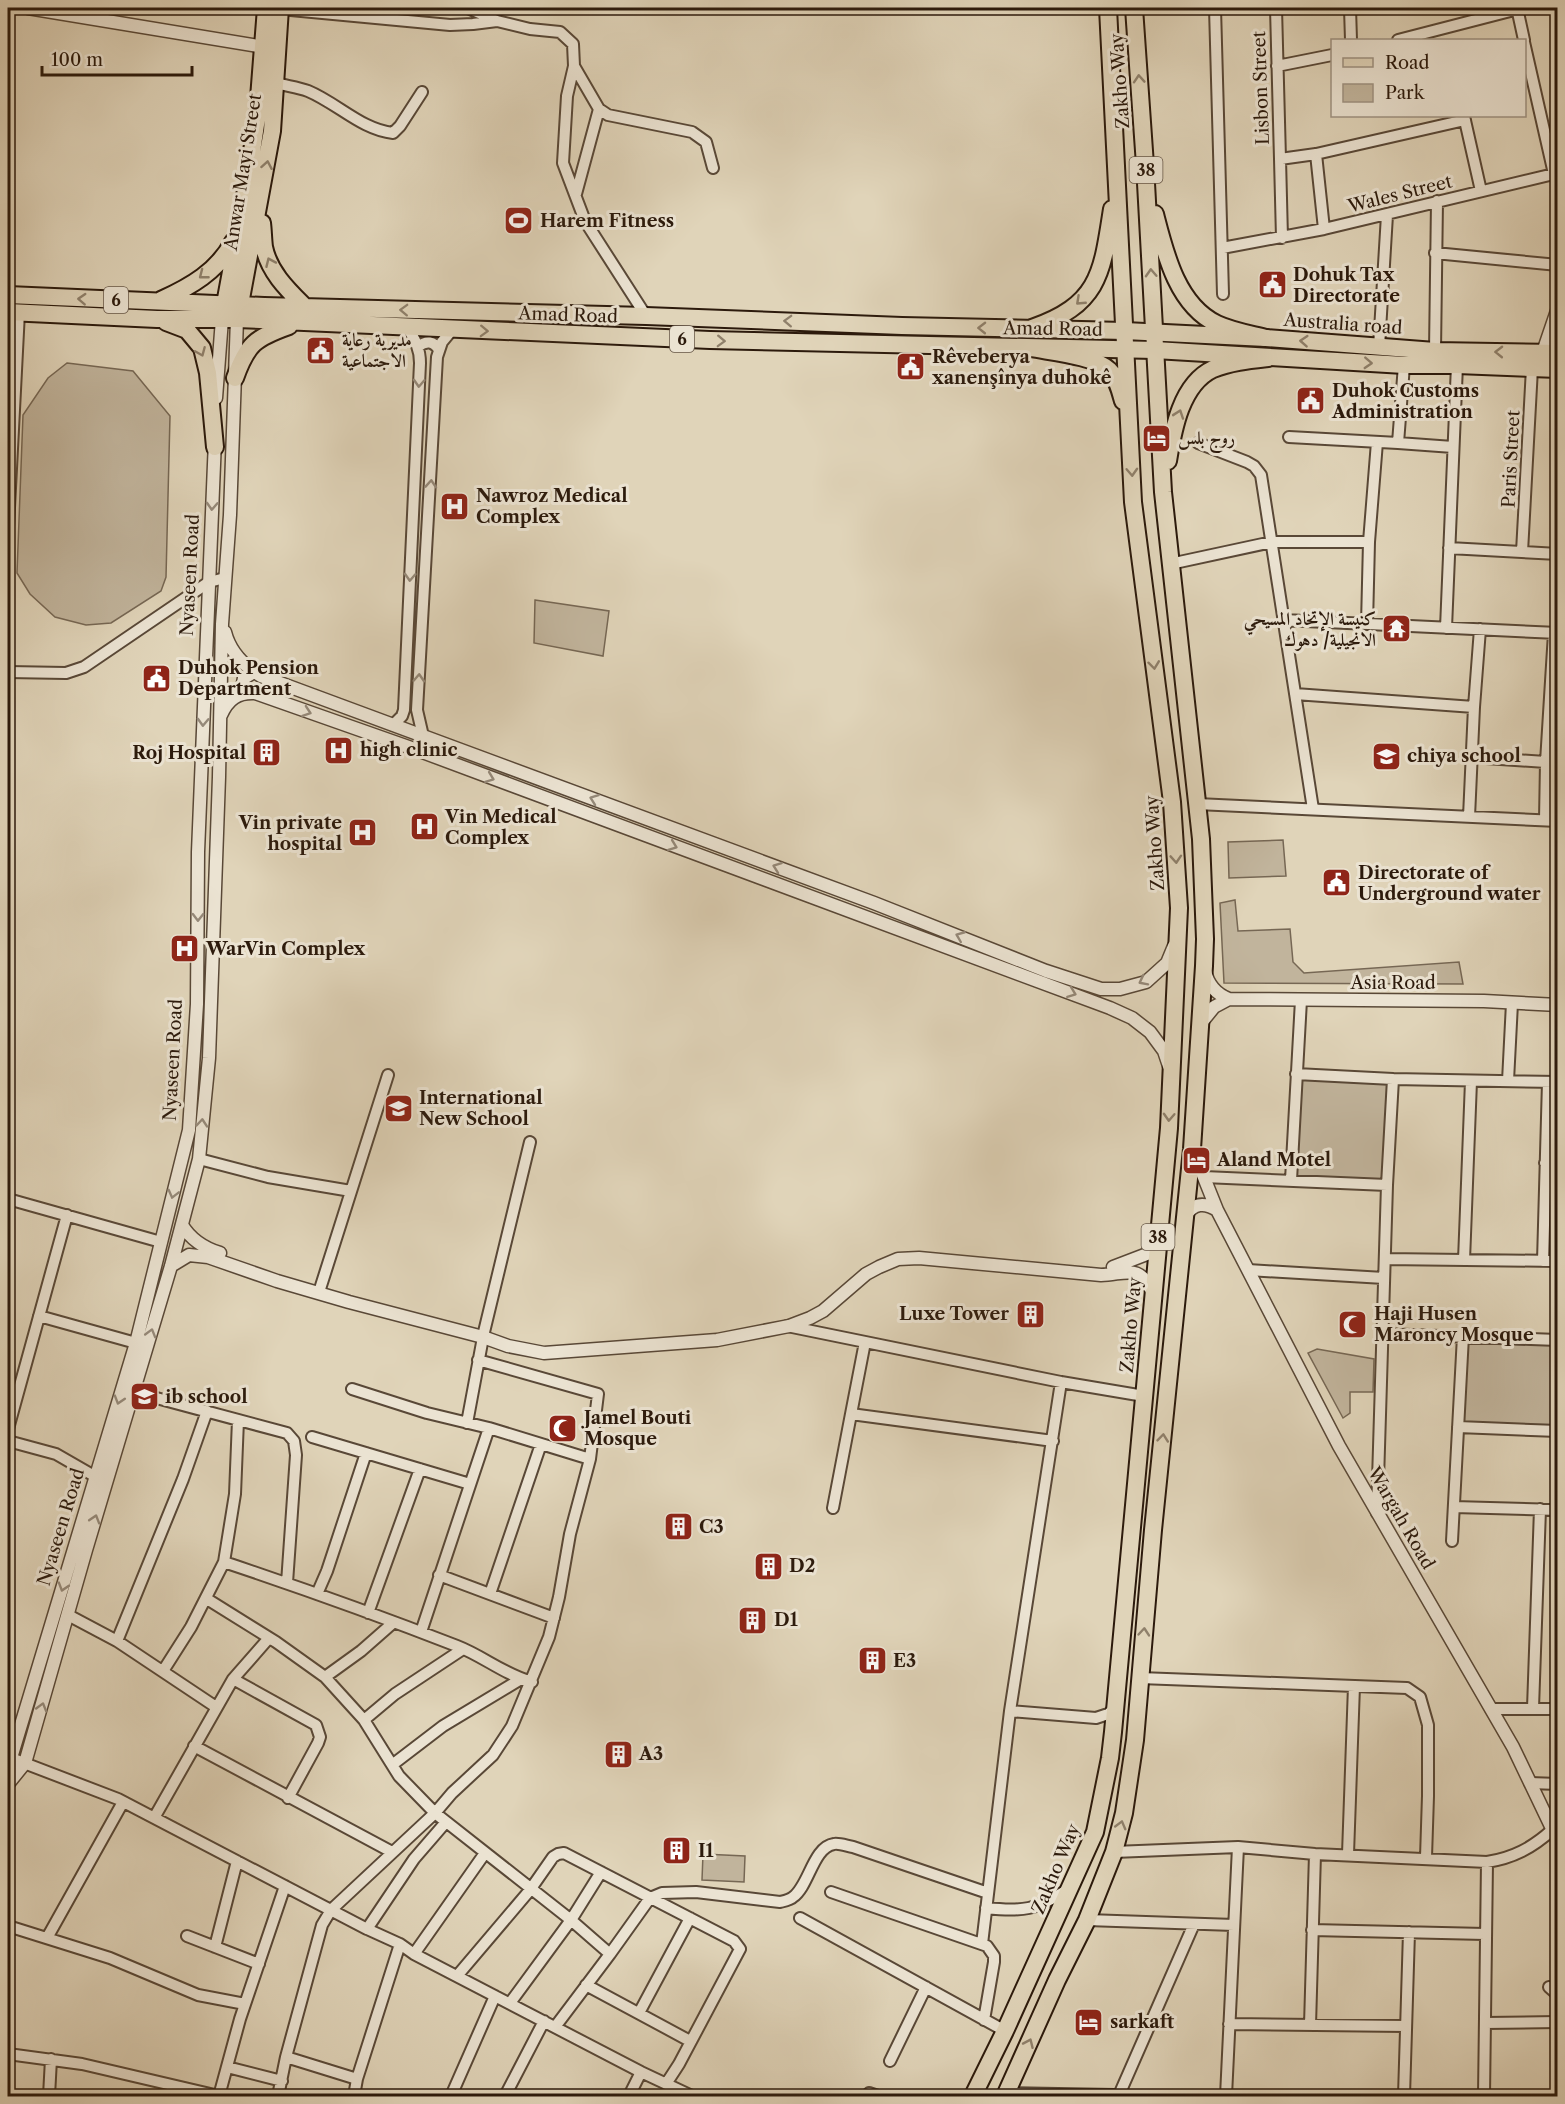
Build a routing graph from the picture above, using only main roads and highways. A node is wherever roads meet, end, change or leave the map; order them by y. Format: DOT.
graph roads {
  1 [pos="1108,8"];
  2 [pos="1134,8"];
  3 [pos="270,9"];
  4 [pos="1145,165"];
  5 [pos="1117,166"];
  6 [pos="260,206"];
  7 [pos="238,234"];
  8 [pos="8,295"];
  9 [pos="156,310"];
  10 [pos="13,312"];
  11 [pos="231,312"];
  12 [pos="301,315"];
  13 [pos="1032,328"];
  14 [pos="1125,331"];
  15 [pos="1154,332"];
  16 [pos="1266,338"];
  17 [pos="1031,348"];
  18 [pos="1126,350"];
  19 [pos="1155,350"];
  20 [pos="1550,353"];
  21 [pos="1268,357"];
  22 [pos="1557,369"];
  23 [pos="235,378"];
  24 [pos="1130,433"];
  25 [pos="215,447"];
  26 [pos="1163,492"];
  27 [pos="1138,1463"];
  28 [pos="1160,1465"];
  29 [pos="1134,1500"];
  30 [pos="1156,1501"];
  31 [pos="1006,2095"];
  32 [pos="973,2097"];
  1 -- 5 [label="main road, Zakho Way / 38"];
  4 -- 2 [label="main road, Zakho Way / 38, one-way"];
  6 -- 3 [label="main road, Anwar Mayi Street, one-way"];
  3 -- 7 [label="main road, Anwar Mayi Street"];
  15 -- 4 [label="main road, Zakho Way / 38, one-way"];
  4 -- 16 [label="main road"];
  5 -- 13 [label="main road, one-way"];
  5 -- 14 [label="main road, Zakho Way / 38"];
  6 -- 11 [label="main road, Anwar Mayi Street"];
  12 -- 6 [label="main road, one-way"];
  7 -- 9 [label="main road, one-way"];
  7 -- 11 [label="main road, Anwar Mayi Street"];
  9 -- 8 [label="main road, 6, one-way"];
  9 -- 10 [label="main road, 6"];
  9 -- 11 [label="main road, 6"];
  9 -- 25 [label="main road, one-way"];
  11 -- 12 [label="main road, Amad Road / 6"];
  13 -- 12 [label="main road, Amad Road / 6, one-way"];
  12 -- 17 [label="main road, Amad Road / 6, one-way"];
  12 -- 23 [label="main road"];
  13 -- 14 [label="main road, Amad Road / 6"];
  14 -- 15 [label="main road, Australia road"];
  14 -- 18 [label="main road, 38"];
  15 -- 16 [label="main road, Australia road"];
  15 -- 19 [label="main road, 38"];
  20 -- 16 [label="main road, Australia road, one-way"];
  17 -- 18 [label="main road, Amad Road / 6"];
  17 -- 24 [label="main road"];
  18 -- 19 [label="main road, Australia road"];
  18 -- 24 [label="main road, Zakho Way / 38"];
  19 -- 21 [label="main road, Australia road"];
  19 -- 26 [label="main road, 38"];
  21 -- 22 [label="main road, Australia road, one-way"];
  26 -- 21 [label="main road, one-way"];
  24 -- 27 [label="main road, Zakho Way / 38, one-way"];
  28 -- 26 [label="main road, 38, one-way"];
  27 -- 28 [label="main road"];
  27 -- 29 [label="main road, Zakho Way / 38"];
  28 -- 30 [label="main road, 38"];
  29 -- 30 [label="main road"];
  29 -- 32 [label="main road, Zakho Way / 38"];
  31 -- 30 [label="main road, 38, one-way"];
}
